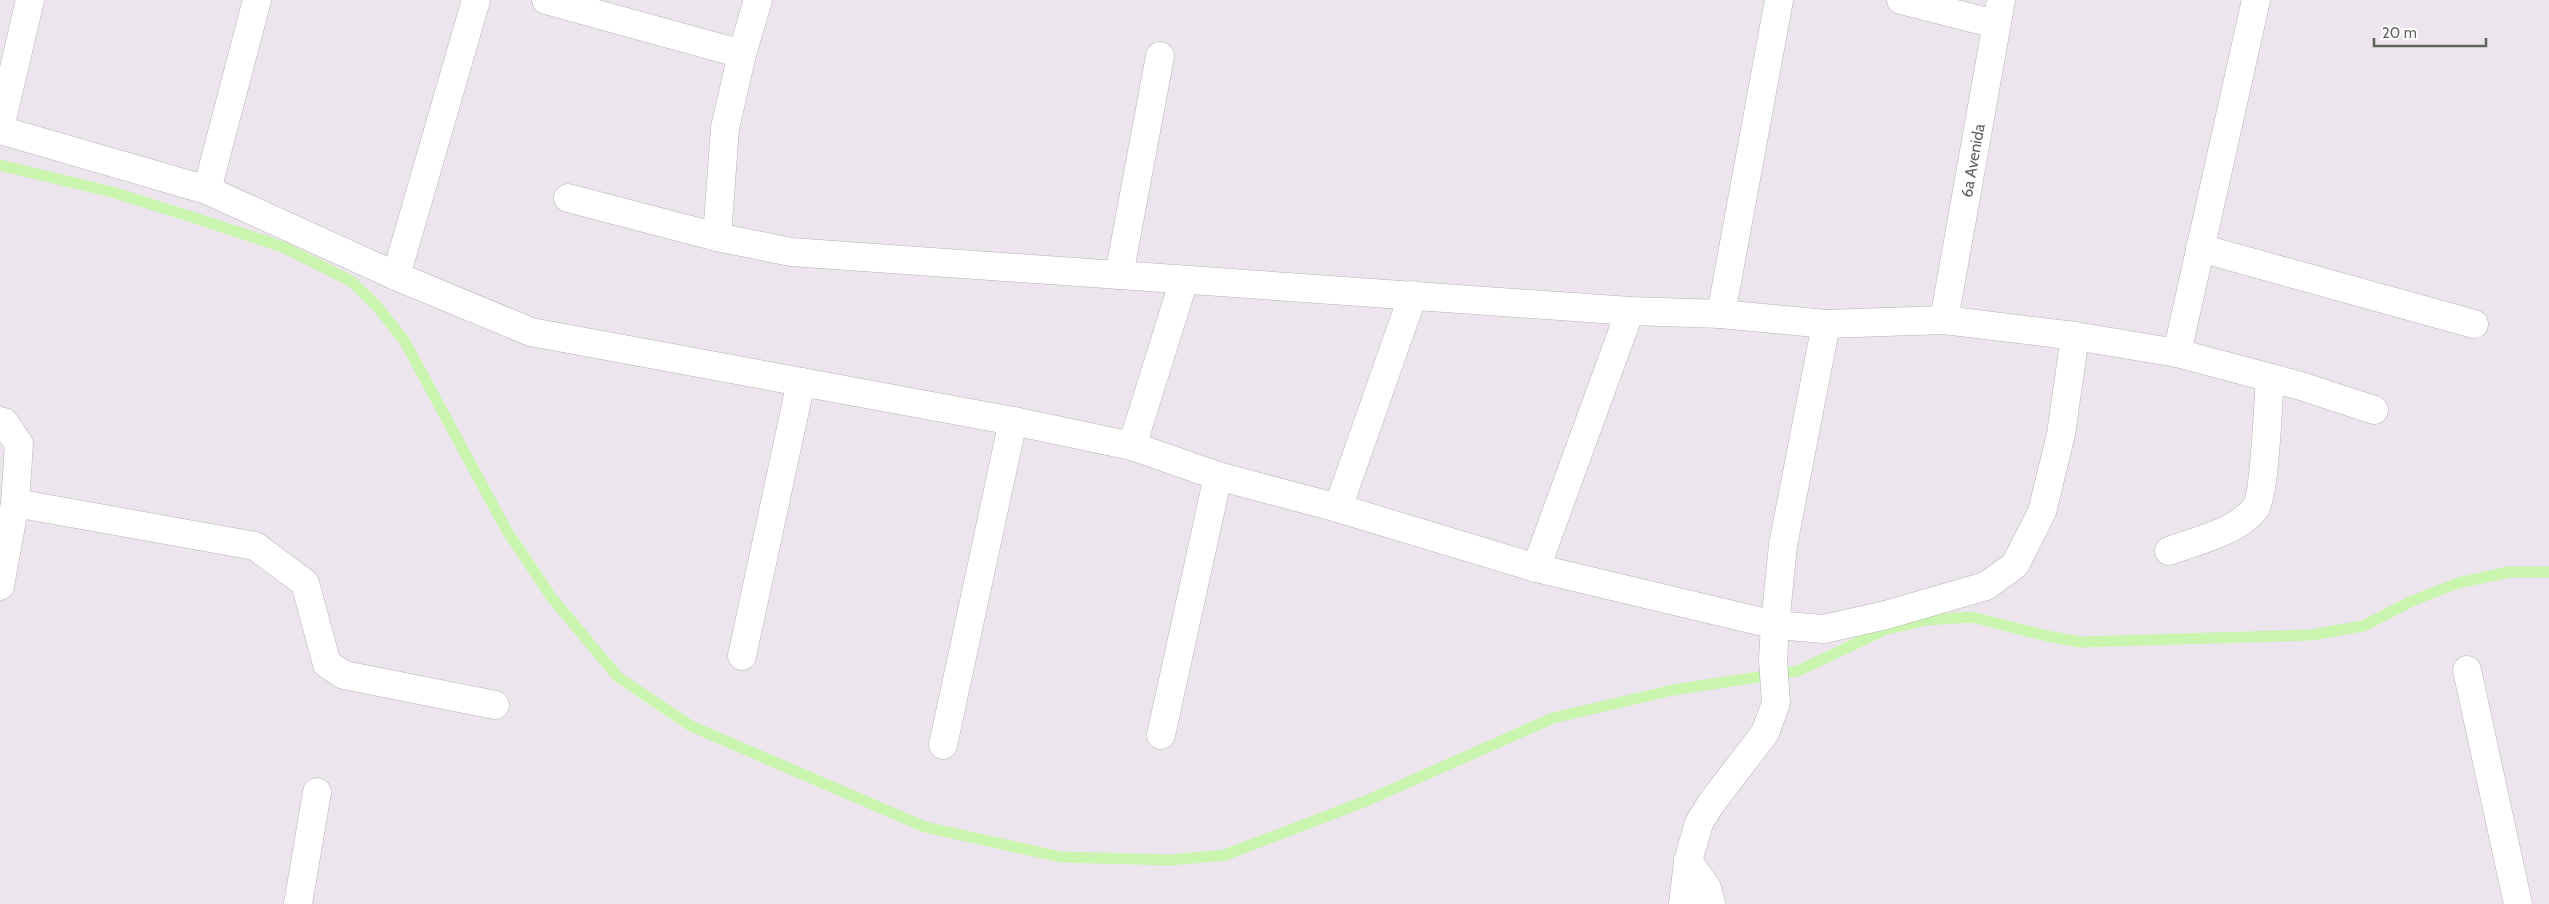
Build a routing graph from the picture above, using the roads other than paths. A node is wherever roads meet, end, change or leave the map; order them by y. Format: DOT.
graph roads {
  1 [pos="30,0"];
  2 [pos="257,0"];
  3 [pos="476,0"];
  4 [pos="546,0"];
  5 [pos="758,0"];
  6 [pos="1779,0"];
  7 [pos="1901,0"];
  8 [pos="2256,0"];
  9 [pos="1998,12"];
  10 [pos="742,54"];
  11 [pos="1160,56"];
  12 [pos="0,129"];
  13 [pos="206,190"];
  14 [pos="568,198"];
  15 [pos="718,237"];
  16 [pos="2200,248"];
  17 [pos="1119,275"];
  18 [pos="396,276"];
  19 [pos="1184,280"];
  20 [pos="1413,295"];
  21 [pos="1630,311"];
  22 [pos="1721,314"];
  23 [pos="1944,320"];
  24 [pos="1826,324"];
  25 [pos="2474,324"];
  26 [pos="2075,336"];
  27 [pos="2177,352"];
  28 [pos="2270,379"];
  29 [pos="801,382"];
  30 [pos="2374,410"];
  31 [pos="0,421"];
  32 [pos="1013,421"];
  33 [pos="1132,446"];
  34 [pos="1218,476"];
  35 [pos="14,503"];
  36 [pos="1338,508"];
  37 [pos="2169,551"];
  38 [pos="1536,568"];
  39 [pos="0,586"];
  40 [pos="1774,625"];
  41 [pos="742,656"];
  42 [pos="2467,670"];
  43 [pos="495,705"];
  44 [pos="1160,735"];
  45 [pos="943,746"];
  46 [pos="317,792"];
  47 [pos="1688,861"];
  48 [pos="298,904"];
  49 [pos="1683,904"];
  50 [pos="1711,904"];
  51 [pos="2518,904"];
  1 -- 12 [label="street"];
  2 -- 13 [label="street"];
  3 -- 18 [label="street"];
  4 -- 10 [label="street"];
  5 -- 10 [label="street"];
  6 -- 22 [label="street"];
  7 -- 9 [label="street"];
  8 -- 16 [label="street"];
  9 -- 23 [label="street, 6a Avenida"];
  10 -- 15 [label="street"];
  11 -- 17 [label="street"];
  12 -- 13 [label="street"];
  13 -- 18 [label="street"];
  14 -- 15 [label="street"];
  15 -- 17 [label="street"];
  16 -- 25 [label="street"];
  16 -- 27 [label="street"];
  17 -- 19 [label="street"];
  18 -- 29 [label="street"];
  19 -- 20 [label="street"];
  19 -- 33 [label="street"];
  20 -- 21 [label="street"];
  20 -- 36 [label="street"];
  21 -- 22 [label="street"];
  21 -- 38 [label="street"];
  22 -- 24 [label="street"];
  23 -- 24 [label="street"];
  23 -- 26 [label="street"];
  24 -- 40 [label="street"];
  26 -- 27 [label="street"];
  26 -- 40 [label="street"];
  27 -- 28 [label="street"];
  28 -- 30 [label="street"];
  28 -- 37 [label="street"];
  29 -- 32 [label="street"];
  29 -- 41 [label="street"];
  31 -- 35 [label="street"];
  32 -- 33 [label="street"];
  32 -- 45 [label="street"];
  33 -- 34 [label="street"];
  34 -- 36 [label="street"];
  34 -- 44 [label="street"];
  35 -- 39 [label="street"];
  35 -- 43 [label="street"];
  36 -- 38 [label="street"];
  38 -- 40 [label="street"];
  40 -- 47 [label="street"];
  42 -- 51 [label="street"];
  46 -- 48 [label="street"];
  47 -- 49 [label="street"];
  47 -- 50 [label="street"];
}
